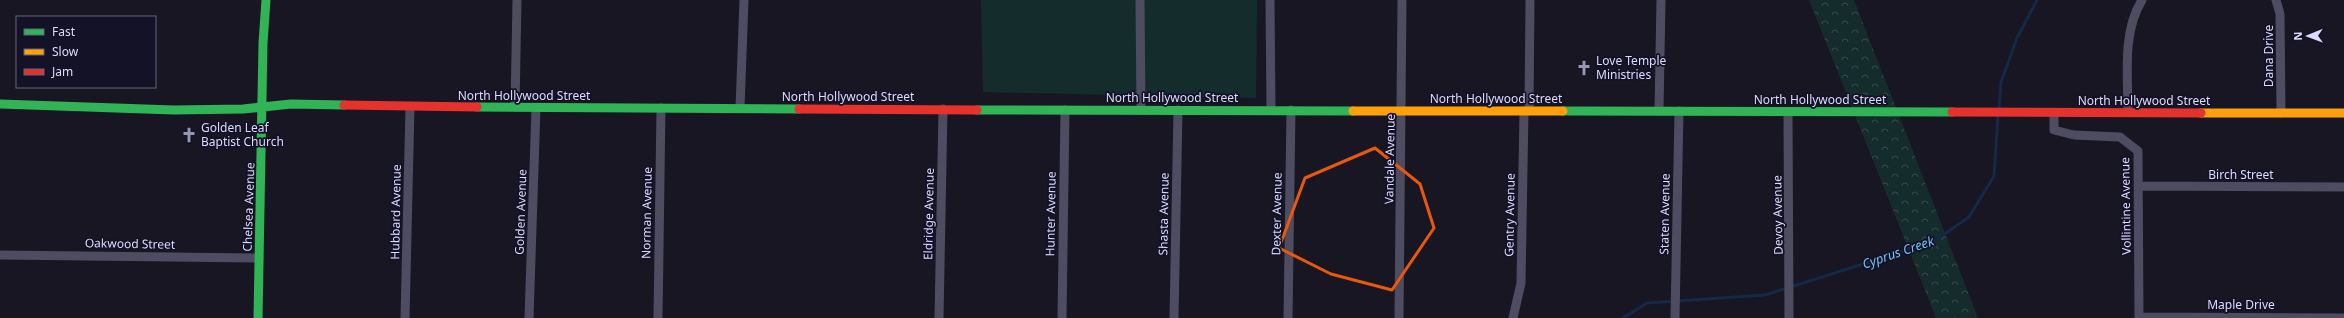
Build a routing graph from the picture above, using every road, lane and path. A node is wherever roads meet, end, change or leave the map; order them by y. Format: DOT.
graph roads {
  1 [pos="266,0"];
  2 [pos="517,0"];
  3 [pos="744,0"];
  4 [pos="1140,0"];
  5 [pos="1270,0"];
  6 [pos="1402,0"];
  7 [pos="1530,0"];
  8 [pos="1661,0"];
  9 [pos="2142,0"];
  10 [pos="2276,0"];
  11 [pos="0,104"];
  12 [pos="410,107"];
  13 [pos="514,107"];
  14 [pos="263,108"];
  15 [pos="536,108"];
  16 [pos="661,108"];
  17 [pos="740,108"];
  18 [pos="943,109"];
  19 [pos="1065,110"];
  20 [pos="1141,110"];
  21 [pos="1178,110"];
  22 [pos="1271,110"];
  23 [pos="1291,110"];
  24 [pos="1402,111"];
  25 [pos="1527,111"];
  26 [pos="1659,111"];
  27 [pos="1679,111"];
  28 [pos="1788,112"];
  29 [pos="2128,112"];
  30 [pos="2054,113"];
  31 [pos="2281,113"];
  32 [pos="2344,113"];
  33 [pos="2139,186"];
  34 [pos="2344,187"];
  35 [pos="0,255"];
  36 [pos="259,258"];
  37 [pos="1675,316"];
  38 [pos="258,318"];
  39 [pos="405,318"];
  40 [pos="529,318"];
  41 [pos="658,318"];
  42 [pos="939,318"];
  43 [pos="1062,318"];
  44 [pos="1174,318"];
  45 [pos="1288,318"];
  46 [pos="1400,318"];
  47 [pos="1513,318"];
  48 [pos="1789,318"];
  49 [pos="2139,318"];
  50 [pos="2344,318"];
  1 -- 14 [label="main road, Chelsea Avenue"];
  2 -- 13 [label="street"];
  3 -- 17 [label="street"];
  4 -- 20 [label="street"];
  5 -- 22 [label="street"];
  6 -- 24 [label="street, Vandale Avenue"];
  7 -- 25 [label="street, Gentry Avenue"];
  8 -- 26 [label="street"];
  9 -- 29 [label="street"];
  10 -- 31 [label="street, Dana Drive"];
  11 -- 14 [label="main road, North Hollywood Street"];
  12 -- 13 [label="main road, North Hollywood Street"];
  12 -- 14 [label="main road, North Hollywood Street"];
  12 -- 39 [label="street, Hubbard Avenue"];
  13 -- 15 [label="main road, North Hollywood Street"];
  14 -- 36 [label="main road, Chelsea Avenue"];
  15 -- 16 [label="main road, North Hollywood Street"];
  15 -- 40 [label="street, Golden Avenue"];
  16 -- 17 [label="main road, North Hollywood Street"];
  16 -- 41 [label="street, Norman Avenue"];
  17 -- 18 [label="main road, North Hollywood Street"];
  18 -- 19 [label="main road, North Hollywood Street"];
  18 -- 42 [label="street, Eldridge Avenue"];
  19 -- 20 [label="main road, North Hollywood Street"];
  19 -- 43 [label="street, Hunter Avenue"];
  20 -- 21 [label="main road, North Hollywood Street"];
  21 -- 22 [label="main road, North Hollywood Street"];
  21 -- 44 [label="street, Shasta Avenue"];
  22 -- 23 [label="main road, North Hollywood Street"];
  23 -- 24 [label="main road, North Hollywood Street"];
  23 -- 45 [label="street, Dexter Avenue"];
  24 -- 25 [label="main road, North Hollywood Street"];
  24 -- 46 [label="street, Vandale Avenue"];
  25 -- 26 [label="main road, North Hollywood Street"];
  25 -- 47 [label="street, Gentry Avenue"];
  26 -- 27 [label="main road, North Hollywood Street"];
  27 -- 28 [label="main road, North Hollywood Street"];
  27 -- 37 [label="street, Staten Avenue"];
  28 -- 30 [label="main road, North Hollywood Street"];
  28 -- 48 [label="street, Devoy Avenue"];
  29 -- 30 [label="main road, North Hollywood Street"];
  29 -- 31 [label="main road, North Hollywood Street"];
  30 -- 33 [label="street, Vollintine Avenue"];
  31 -- 32 [label="main road, North Hollywood Street"];
  33 -- 34 [label="street, Birch Street"];
  33 -- 49 [label="street, Vollintine Avenue"];
  35 -- 36 [label="street, Oakwood Street"];
  36 -- 38 [label="main road, Chelsea Avenue"];
  49 -- 50 [label="street, Maple Drive"];
}
